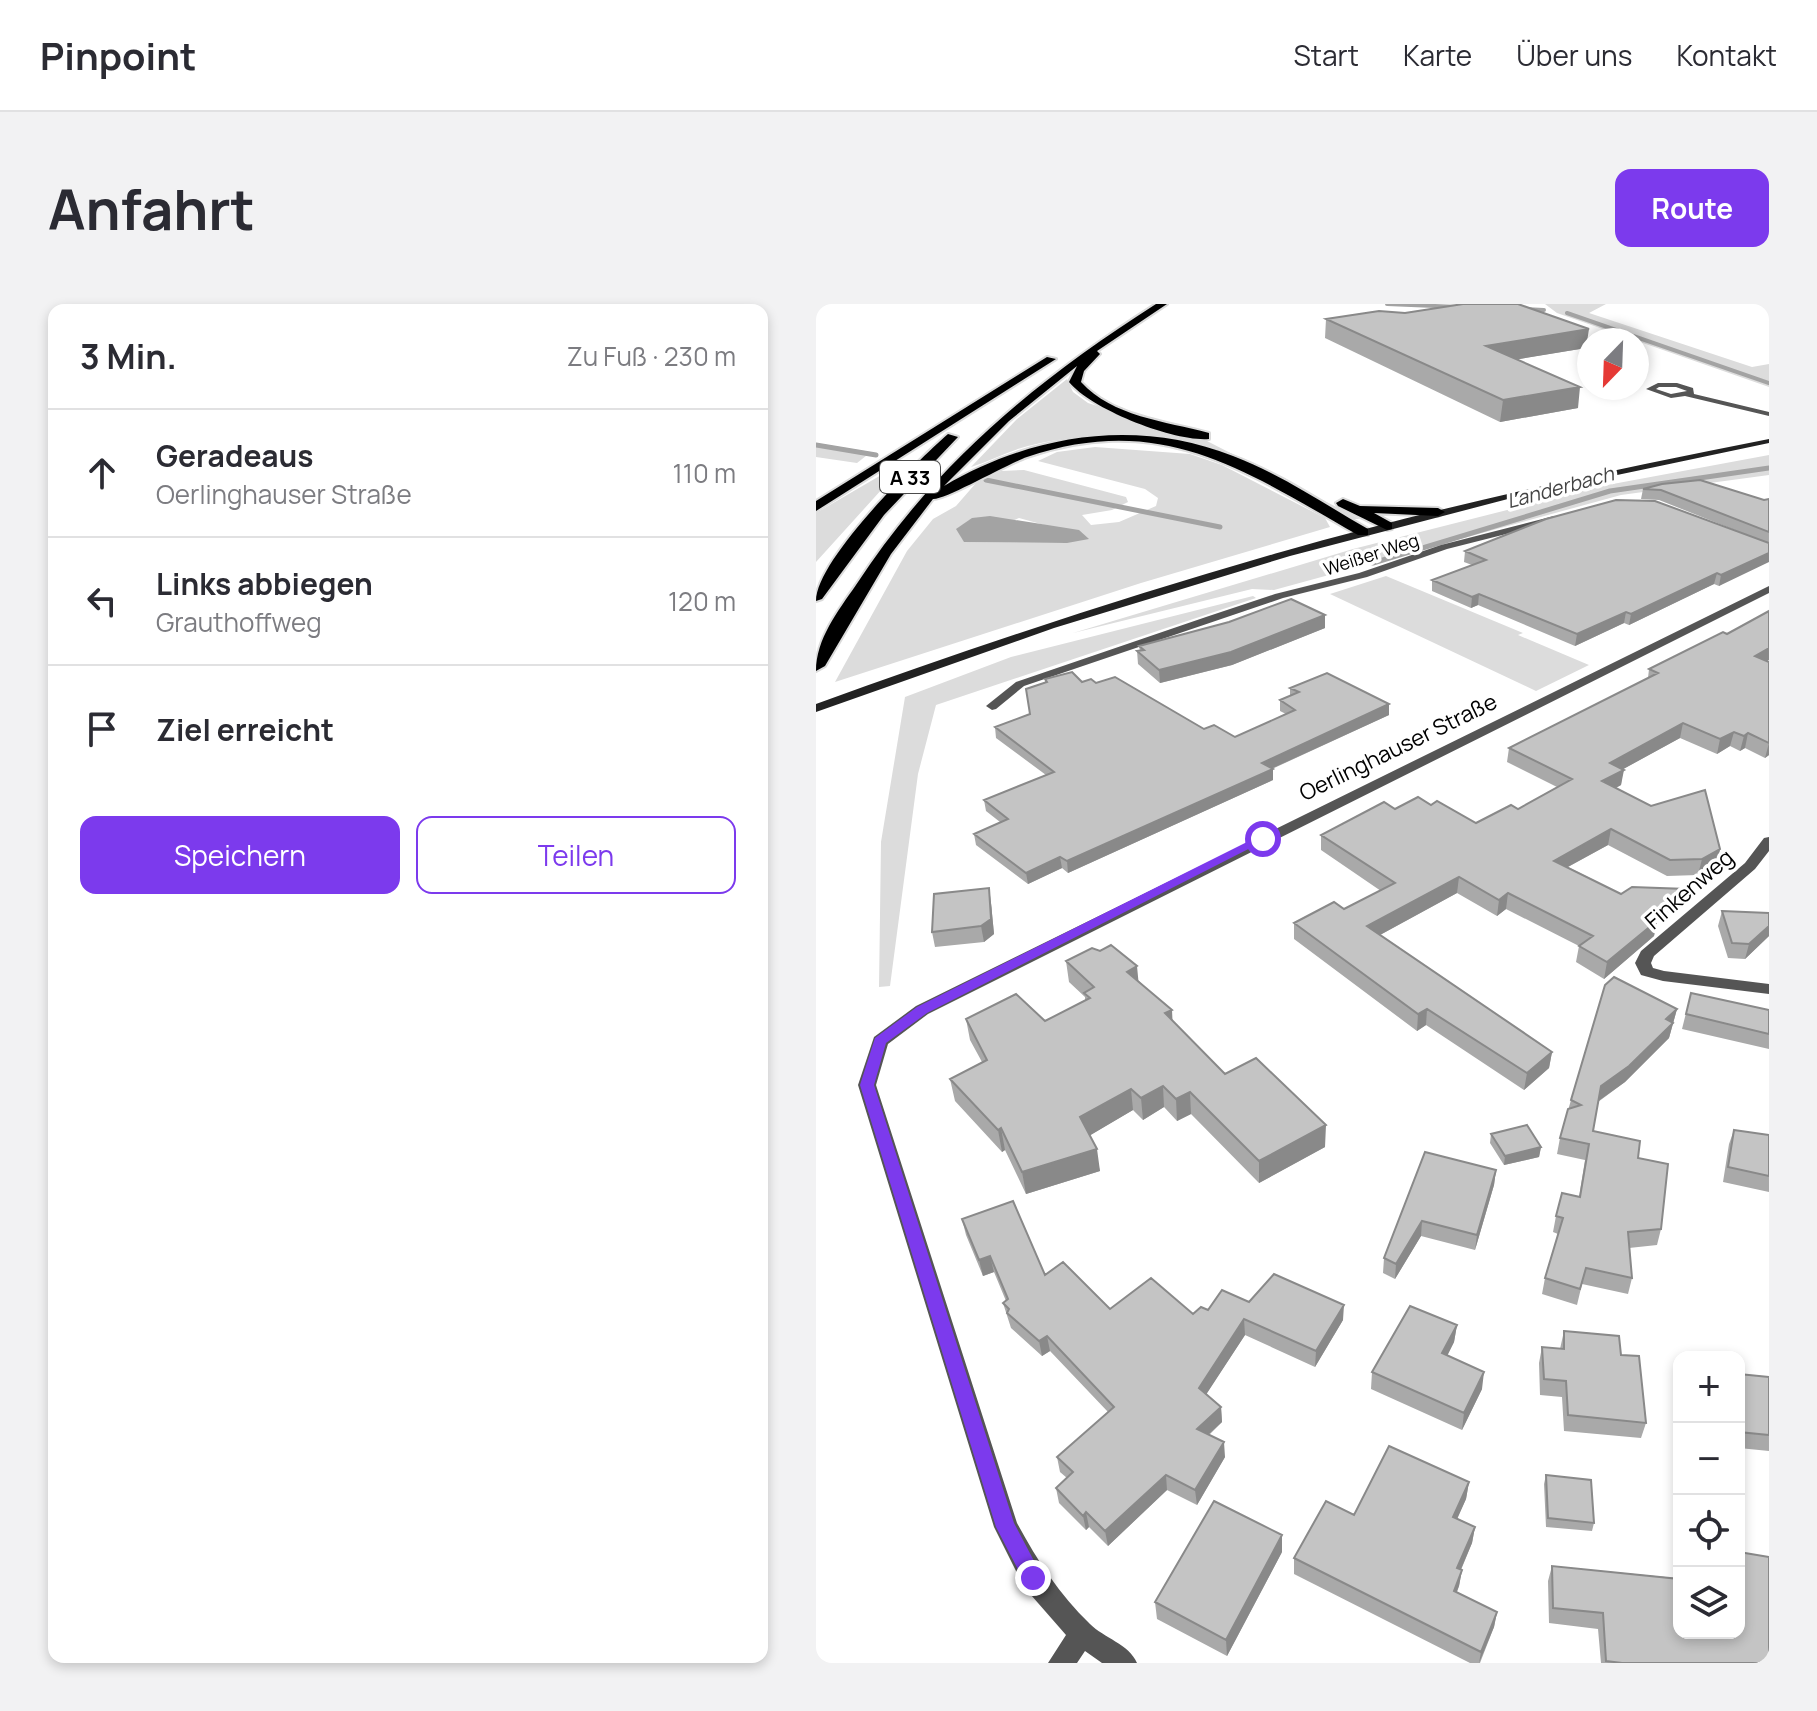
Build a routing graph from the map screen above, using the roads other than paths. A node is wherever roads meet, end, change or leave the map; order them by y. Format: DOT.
graph roads {
  1 [pos="1162,304"];
  2 [pos="1123,328"];
  3 [pos="1060,353"];
  4 [pos="1025,377"];
  5 [pos="1688,395"];
  6 [pos="1767,414"];
  7 [pos="1769,441"];
  8 [pos="1343,504"];
  9 [pos="816,507"];
  10 [pos="1438,512"];
  11 [pos="1569,515"];
  12 [pos="906,519"];
  13 [pos="1387,526"];
  14 [pos="1363,532"];
  15 [pos="1769,589"];
  16 [pos="816,596"];
  17 [pos="816,666"];
  18 [pos="992,706"];
  19 [pos="816,708"];
  20 [pos="1769,841"];
  21 [pos="1769,989"];
  22 [pos="1082,1634"];
  23 [pos="1061,1663"];
  24 [pos="1124,1663"];
  1 -- 2 [label="highway, A 33"];
  2 -- 8 [label="highway"];
  2 -- 12 [label="highway, A 33"];
  3 -- 4 [label="highway, A 33"];
  4 -- 9 [label="highway"];
  4 -- 16 [label="highway, A 33"];
  5 -- 6 [label="street"];
  7 -- 10 [label="main road"];
  8 -- 10 [label="highway"];
  8 -- 13 [label="highway"];
  10 -- 13 [label="main road"];
  11 -- 18 [label="street, Weißer Weg"];
  12 -- 14 [label="highway"];
  12 -- 17 [label="highway, A 33"];
  13 -- 14 [label="main road"];
  14 -- 19 [label="main road"];
  15 -- 22 [label="street, Oerlinghauser Straße"];
  20 -- 21 [label="street, Finkenweg"];
  22 -- 23 [label="street"];
  22 -- 24 [label="street"];
}
